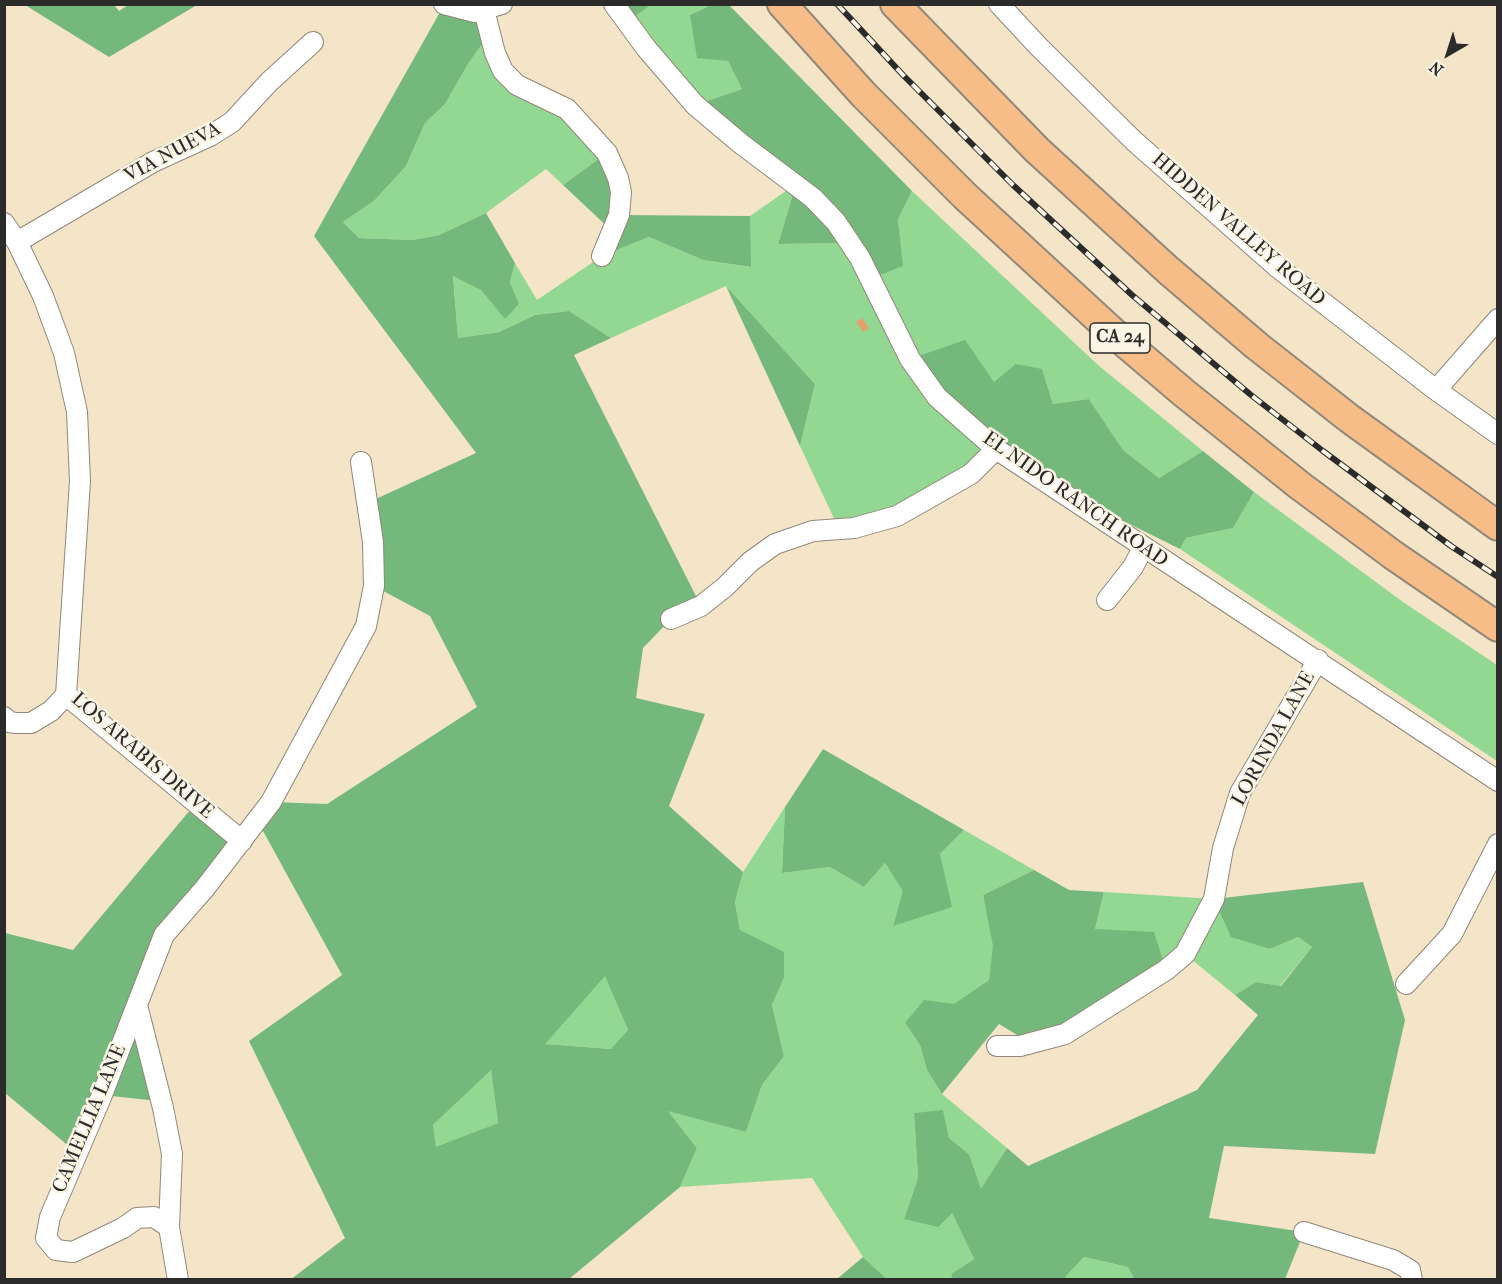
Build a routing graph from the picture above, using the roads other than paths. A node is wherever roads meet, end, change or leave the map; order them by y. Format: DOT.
graph roads {
  1 [pos="444,4"];
  2 [pos="614,4"];
  3 [pos="782,4"];
  4 [pos="894,4"];
  5 [pos="999,4"];
  6 [pos="493,7"];
  7 [pos="313,42"];
  8 [pos="4,223"];
  9 [pos="17,242"];
  10 [pos="602,256"];
  11 [pos="1497,319"];
  12 [pos="1436,390"];
  13 [pos="1497,434"];
  14 [pos="996,449"];
  15 [pos="361,462"];
  16 [pos="1497,526"];
  17 [pos="1143,548"];
  18 [pos="1107,600"];
  19 [pos="670,619"];
  20 [pos="1497,627"];
  21 [pos="1317,660"];
  22 [pos="66,695"];
  23 [pos="4,717"];
  24 [pos="1497,781"];
  25 [pos="242,841"];
  26 [pos="1497,844"];
  27 [pos="1406,984"];
  28 [pos="137,1005"];
  29 [pos="997,1046"];
  30 [pos="169,1227"];
  31 [pos="1304,1232"];
  32 [pos="178,1280"];
  33 [pos="1412,1280"];
  1 -- 6 [label="street"];
  2 -- 14 [label="street, EL NIDO RANCH ROAD"];
  3 -- 20 [label="highway, CA 24"];
  4 -- 16 [label="highway"];
  5 -- 12 [label="street, HIDDEN VALLEY ROAD"];
  6 -- 10 [label="street"];
  7 -- 9 [label="street, VIA NUEVA"];
  8 -- 9 [label="street, LOS ARABIS DRIVE"];
  9 -- 22 [label="street, LOS ARABIS DRIVE"];
  11 -- 12 [label="street"];
  12 -- 13 [label="street, HIDDEN VALLEY ROAD"];
  14 -- 17 [label="street, EL NIDO RANCH ROAD"];
  14 -- 19 [label="street"];
  15 -- 25 [label="street"];
  17 -- 18 [label="street"];
  17 -- 21 [label="street, EL NIDO RANCH ROAD"];
  21 -- 24 [label="street, EL NIDO RANCH ROAD"];
  21 -- 29 [label="street, LORINDA LANE"];
  22 -- 23 [label="street"];
  22 -- 25 [label="street, LOS ARABIS DRIVE"];
  25 -- 28 [label="street, CAMELLIA LANE"];
  26 -- 27 [label="street"];
  28 -- 30 [label="street"];
  28 -- 30 [label="street, CAMELLIA LANE"];
  30 -- 32 [label="street"];
  31 -- 33 [label="street"];
}
